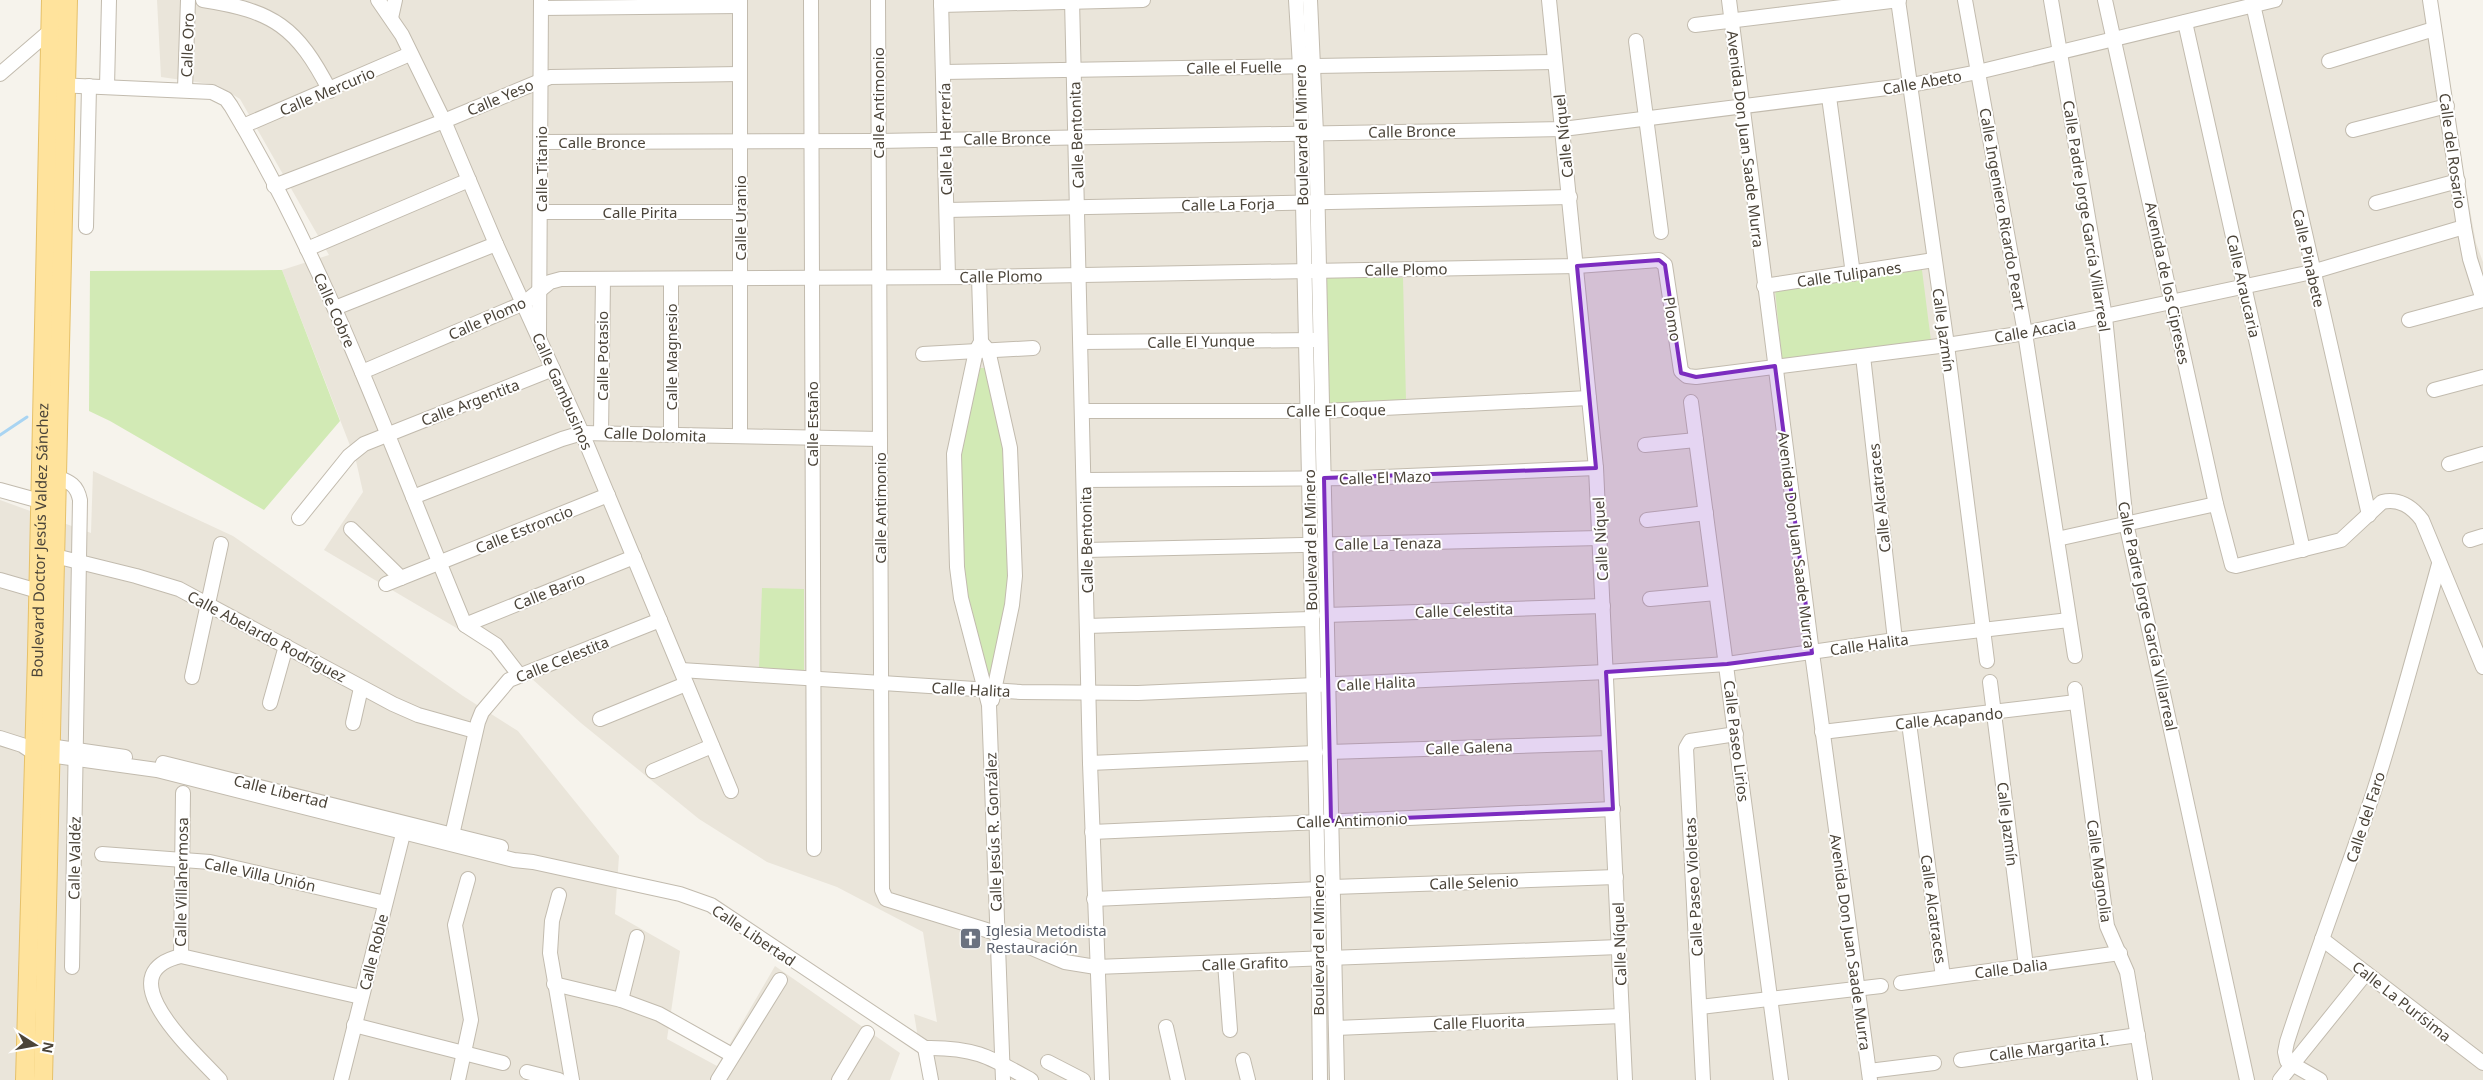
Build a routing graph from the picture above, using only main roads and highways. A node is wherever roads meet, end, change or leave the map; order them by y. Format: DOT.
graph roads {
  1 [pos="51,0"];
  2 [pos="68,0"];
  3 [pos="57,85"];
  4 [pos="49,449"];
  5 [pos="38,749"];
  6 [pos="34,1045"];
  7 [pos="25,1080"];
  8 [pos="42,1080"];
  1 -- 3 [label="main road, Boulevard Doctor Jesús Valdez Sánchez"];
  2 -- 3 [label="main road, Boulevard Doctor Jesús Valdez Sánchez"];
  3 -- 4 [label="main road, Boulevard Doctor Jesús Valdez Sánchez"];
  4 -- 5 [label="main road, Boulevard Doctor Jesús Valdez Sánchez"];
  4 -- 5 [label="main road, Boulevard Doctor Jesús Valdez Sánchez"];
  5 -- 6 [label="main road, Boulevard Doctor Jesús Valdez Sánchez"];
  6 -- 7 [label="main road, Boulevard Doctor Jesús Valdez Sánchez"];
  6 -- 8 [label="main road, Boulevard Doctor Jesús Valdez Sánchez"];
}
